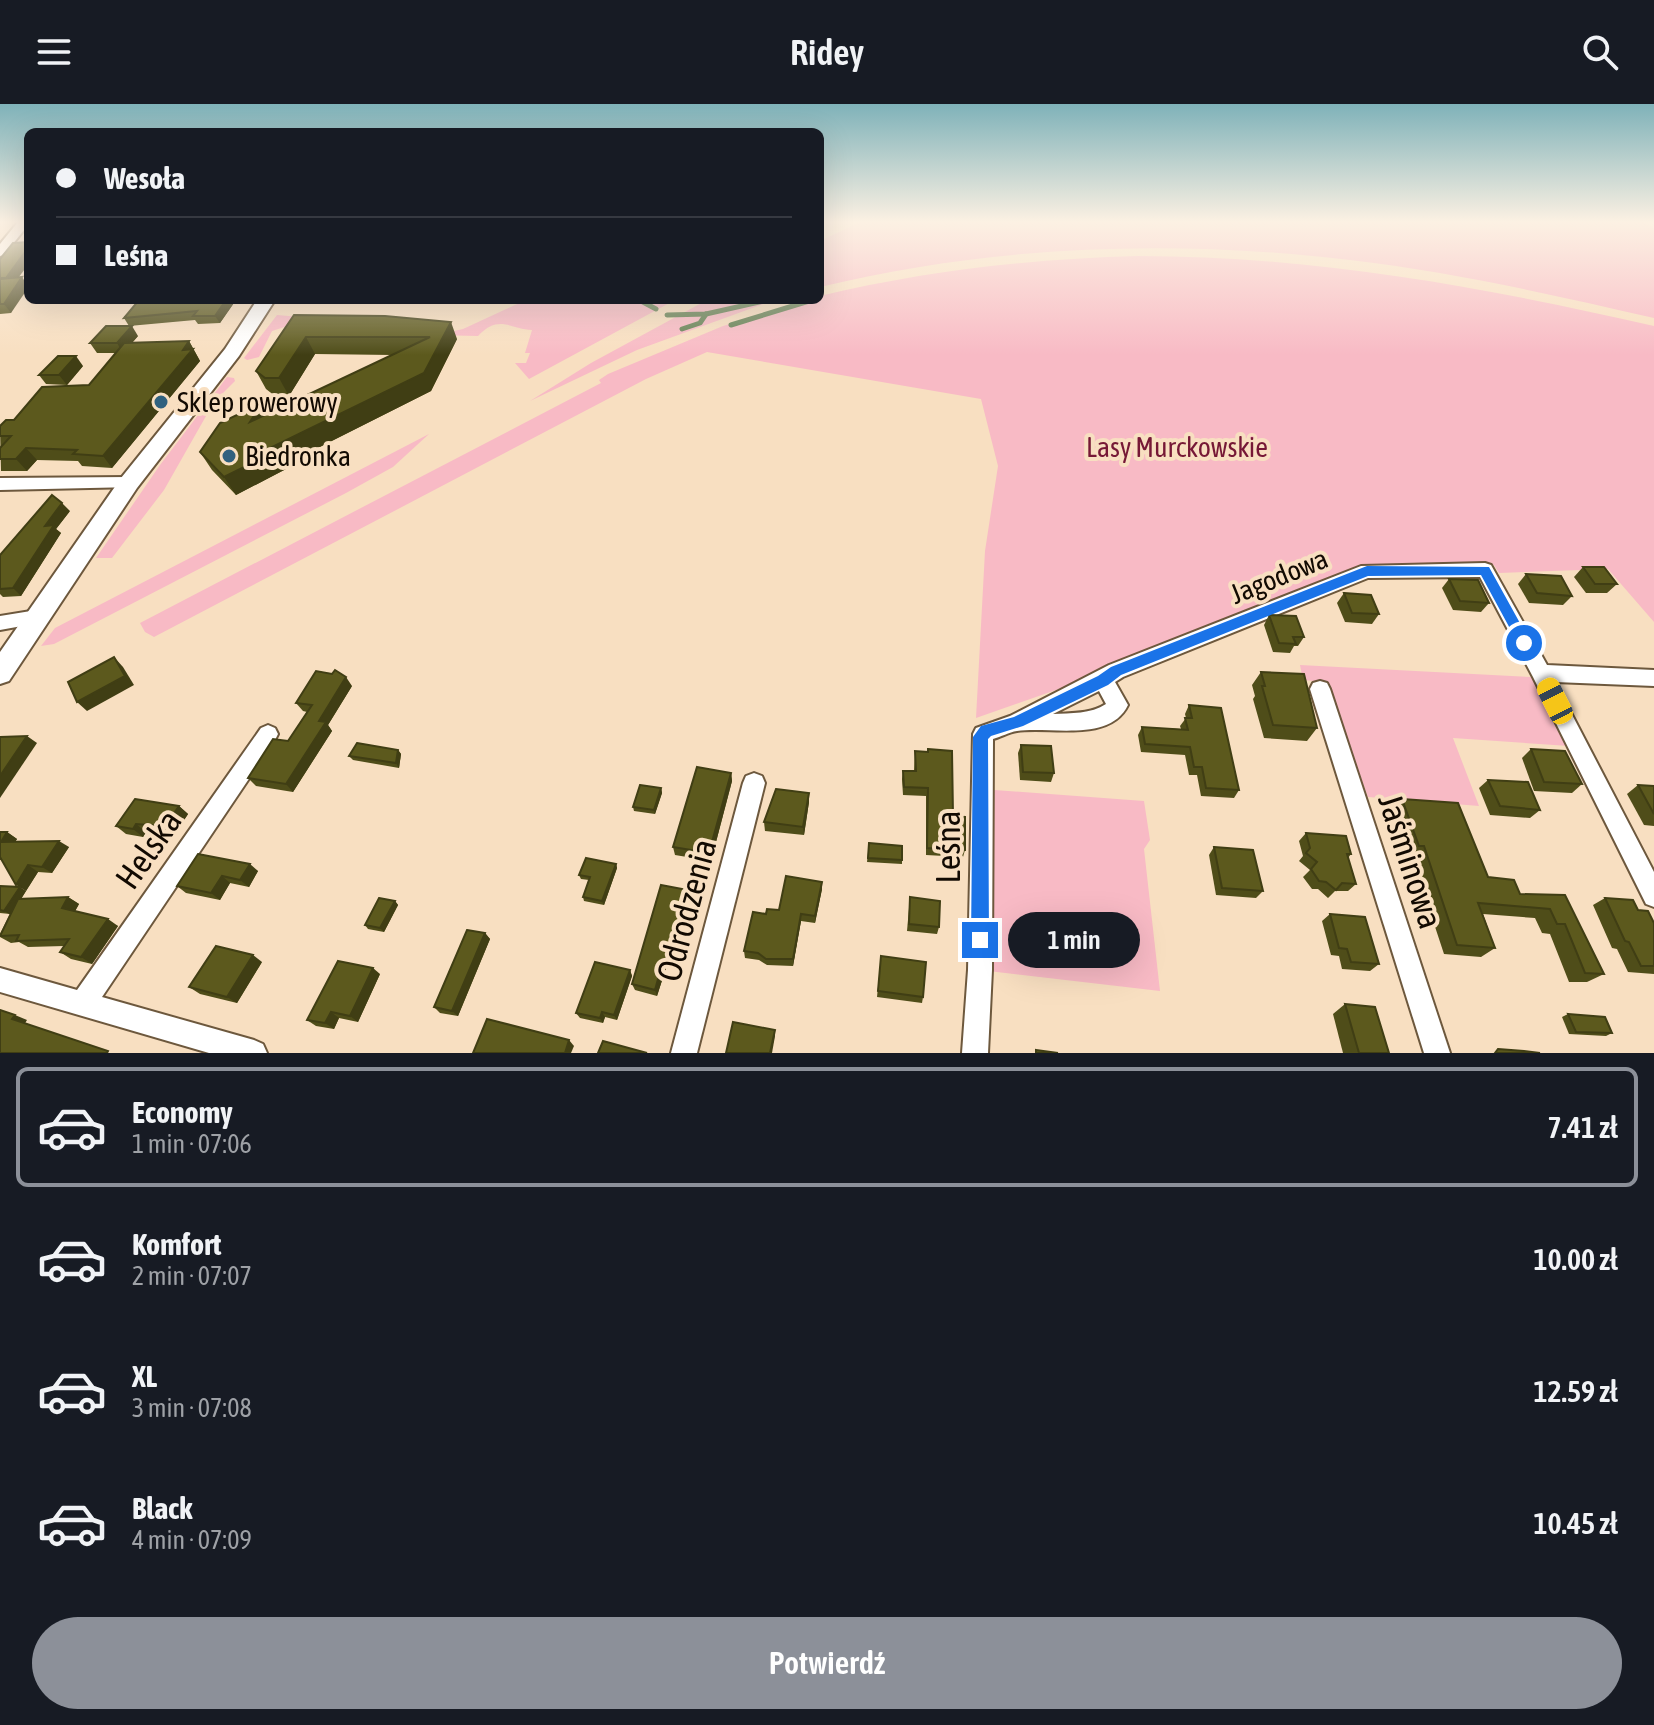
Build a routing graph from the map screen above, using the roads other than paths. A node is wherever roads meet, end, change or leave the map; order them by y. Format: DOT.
graph roads {
  1 [pos="263,304"];
  2 [pos="129,483"];
  3 [pos="0,484"];
  4 [pos="37,617"];
  5 [pos="0,623"];
  6 [pos="0,673"];
  7 [pos="1541,673"];
  8 [pos="1654,678"];
  9 [pos="1103,680"];
  10 [pos="1320,689"];
  11 [pos="1017,722"];
  12 [pos="268,734"];
  13 [pos="980,737"];
  14 [pos="754,783"];
  15 [pos="1654,896"];
  16 [pos="0,980"];
  17 [pos="84,1002"];
  18 [pos="254,1053"];
  19 [pos="684,1053"];
  20 [pos="975,1053"];
  21 [pos="1437,1053"];
  1 -- 2 [label="street"];
  2 -- 3 [label="street"];
  2 -- 4 [label="street"];
  4 -- 5 [label="street"];
  4 -- 6 [label="street"];
  7 -- 8 [label="street"];
  7 -- 9 [label="street, Jagodowa"];
  7 -- 15 [label="street"];
  9 -- 11 [label="street, Jagodowa"];
  9 -- 11 [label="street, Jagodowa"];
  10 -- 21 [label="street, Jaśminowa"];
  11 -- 13 [label="street, Jagodowa"];
  12 -- 17 [label="street, Helska"];
  13 -- 20 [label="street, Leśna"];
  14 -- 19 [label="street, Odrodzenia"];
  16 -- 17 [label="street"];
  17 -- 18 [label="street"];
}
